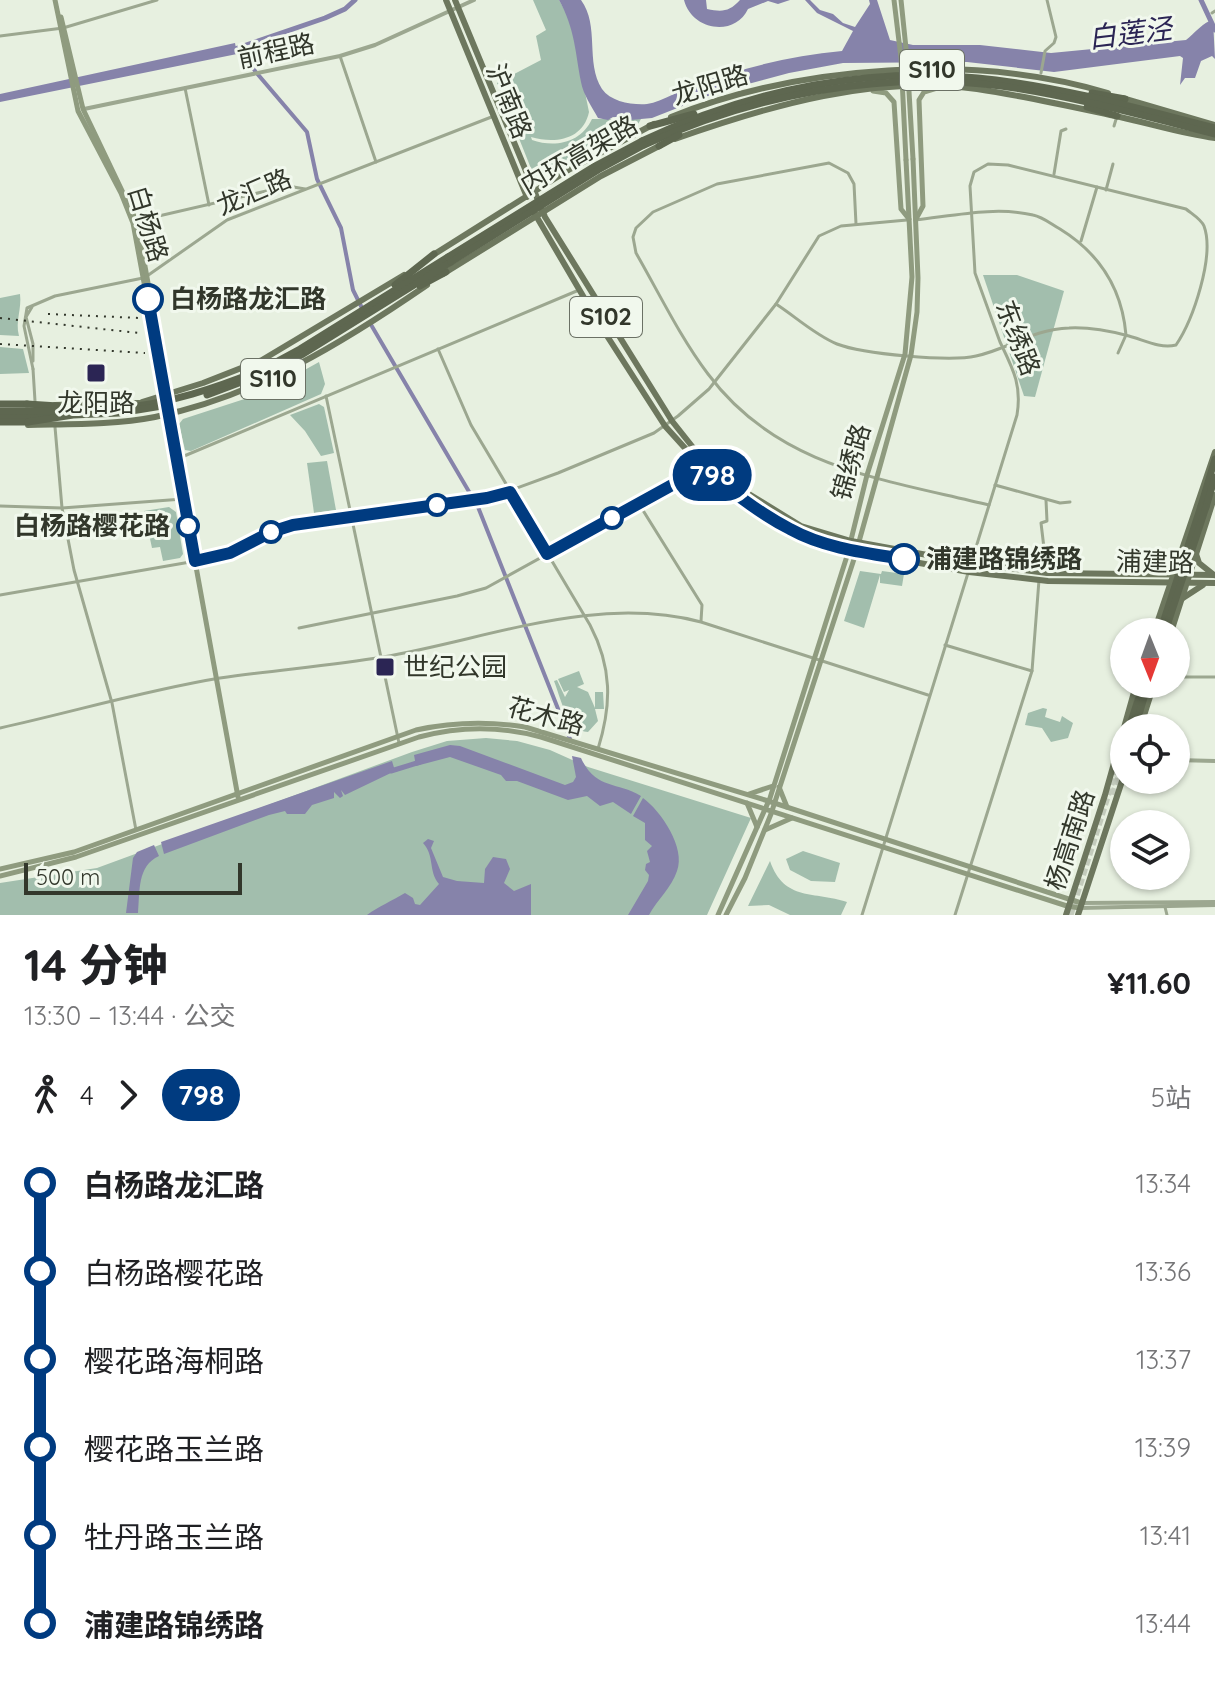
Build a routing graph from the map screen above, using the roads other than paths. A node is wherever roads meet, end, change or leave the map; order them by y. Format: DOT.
graph roads {
  1 [pos="56,0"];
  2 [pos="157,0"];
  3 [pos="446,0"];
  4 [pos="455,0"];
  5 [pos="474,0"];
  6 [pos="894,0"];
  7 [pos="901,0"];
  8 [pos="1047,0"];
  9 [pos="454,9"];
  10 [pos="61,28"];
  11 [pos="0,36"];
  12 [pos="340,56"];
  13 [pos="1041,73"];
  14 [pos="999,83"];
  15 [pos="185,88"];
  16 [pos="937,88"];
  17 [pos="850,92"];
  18 [pos="786,97"];
  19 [pos="735,104"];
  20 [pos="1121,108"];
  21 [pos="80,110"];
  22 [pos="494,116"];
  23 [pos="650,126"];
  24 [pos="1114,126"];
  25 [pos="1066,129"];
  26 [pos="1215,131"];
  27 [pos="643,143"];
  28 [pos="659,146"];
  29 [pos="910,159"];
  30 [pos="376,162"];
  31 [pos="1113,164"];
  32 [pos="1075,173"];
  33 [pos="1054,176"];
  34 [pos="1073,180"];
  35 [pos="1097,187"];
  36 [pos="305,189"];
  37 [pos="1106,190"];
  38 [pos="534,191"];
  39 [pos="527,196"];
  40 [pos="209,205"];
  41 [pos="543,212"];
  42 [pos="971,214"];
  43 [pos="536,217"];
  44 [pos="912,220"];
  45 [pos="135,222"];
  46 [pos="856,224"];
  47 [pos="1081,242"];
  48 [pos="434,254"];
  49 [pos="446,272"];
  50 [pos="145,277"];
  51 [pos="579,290"];
  52 [pos="776,304"];
  53 [pos="370,308"];
  54 [pos="359,315"];
  55 [pos="1126,335"];
  56 [pos="1002,347"];
  57 [pos="438,349"];
  58 [pos="1118,353"];
  59 [pos="908,355"];
  60 [pos="264,371"];
  61 [pos="715,383"];
  62 [pos="166,393"];
  63 [pos="326,396"];
  64 [pos="35,401"];
  65 [pos="139,403"];
  66 [pos="50,405"];
  67 [pos="20,409"];
  68 [pos="169,412"];
  69 [pos="0,413"];
  70 [pos="28,417"];
  71 [pos="71,419"];
  72 [pos="668,423"];
  73 [pos="55,424"];
  74 [pos="1215,452"];
  75 [pos="178,459"];
  76 [pos="1215,459"];
  77 [pos="703,468"];
  78 [pos="867,475"];
  79 [pos="876,477"];
  80 [pos="1215,477"];
  81 [pos="995,485"];
  82 [pos="510,492"];
  83 [pos="1215,495"];
  84 [pos="183,499"];
  85 [pos="1046,500"];
  86 [pos="1070,502"];
  87 [pos="639,504"];
  88 [pos="989,505"];
  89 [pos="0,506"];
  90 [pos="1203,507"];
  91 [pos="62,508"];
  92 [pos="351,517"];
  93 [pos="853,546"];
  94 [pos="1056,553"];
  95 [pos="547,554"];
  96 [pos="1196,554"];
  97 [pos="1178,559"];
  98 [pos="197,561"];
  99 [pos="971,563"];
  100 [pos="969,572"];
  101 [pos="1153,574"];
  102 [pos="1173,574"];
  103 [pos="1191,574"];
  104 [pos="1215,575"];
  105 [pos="1039,580"];
  106 [pos="76,582"];
  107 [pos="1152,582"];
  108 [pos="1170,582"];
  109 [pos="1188,582"];
  110 [pos="1211,583"];
  111 [pos="0,595"];
  112 [pos="1183,598"];
  113 [pos="1164,600"];
  114 [pos="372,614"];
  115 [pos="584,615"];
  116 [pos="1158,618"];
  117 [pos="1167,618"];
  118 [pos="1176,618"];
  119 [pos="701,622"];
  120 [pos="299,628"];
  121 [pos="945,645"];
  122 [pos="381,657"];
  123 [pos="817,659"];
  124 [pos="1032,671"];
  125 [pos="1190,677"];
  126 [pos="1215,677"];
  127 [pos="218,679"];
  128 [pos="930,695"];
  129 [pos="112,703"];
  130 [pos="0,728"];
  131 [pos="398,740"];
  132 [pos="597,752"];
  133 [pos="1190,760"];
  134 [pos="1215,761"];
  135 [pos="777,786"];
  136 [pos="1110,787"];
  137 [pos="1118,794"];
  138 [pos="240,795"];
  139 [pos="747,798"];
  140 [pos="770,806"];
  141 [pos="787,808"];
  142 [pos="793,818"];
  143 [pos="761,830"];
  144 [pos="136,831"];
  145 [pos="884,844"];
  146 [pos="0,869"];
  147 [pos="969,872"];
  148 [pos="0,876"];
  149 [pos="1070,904"];
  150 [pos="1165,904"];
  151 [pos="1215,904"];
  152 [pos="1080,909"];
  153 [pos="718,915"];
  154 [pos="726,915"];
  155 [pos="862,915"];
  156 [pos="955,915"];
  157 [pos="1066,915"];
  158 [pos="1167,915"];
  1 -- 10 [label="main road, 白杨路"];
  2 -- 10 [label="street"];
  3 -- 9 [label="main road, 沪南路 / S102"];
  4 -- 9 [label="main road, 沪南路 / S102"];
  5 -- 9 [label="street, 前程路"];
  6 -- 29 [label="main road, 锦绣路, bridge"];
  7 -- 29 [label="main road, 锦绣路, bridge"];
  8 -- 13 [label="street"];
  9 -- 12 [label="street, 前程路"];
  9 -- 22 [label="main road, 沪南路 / S102"];
  9 -- 38 [label="main road, 沪南路 / S102"];
  10 -- 11 [label="street"];
  10 -- 21 [label="main road, 白杨路"];
  12 -- 15 [label="street, 前程路"];
  12 -- 30 [label="street"];
  14 -- 18 [label="highway, 内环高架路"];
  14 -- 19 [label="highway, 内环高架路"];
  14 -- 20 [label="highway, 内环高架路"];
  15 -- 21 [label="street, 前程路"];
  15 -- 40 [label="street"];
  16 -- 17 [label="main road, 龙阳路 / S110"];
  16 -- 20 [label="main road, 龙阳路 / S110"];
  16 -- 44 [label="main road"];
  17 -- 28 [label="main road, 龙阳路 / S110"];
  17 -- 44 [label="main road"];
  18 -- 27 [label="highway, 内环高架路"];
  18 -- 28 [label="highway"];
  19 -- 23 [label="highway"];
  19 -- 27 [label="highway, 内环高架路"];
  20 -- 23 [label="main road, 龙阳路 / S110"];
  20 -- 24 [label="street"];
  20 -- 26 [label="highway, 内环高架路"];
  21 -- 45 [label="main road, 白杨路"];
  22 -- 30 [label="street, 龙汇路"];
  22 -- 39 [label="main road, 沪南路 / S102"];
  23 -- 38 [label="main road, 龙阳路 / S110"];
  25 -- 33 [label="street"];
  27 -- 53 [label="highway, 内环高架路, bridge"];
  28 -- 41 [label="main road, 龙阳路 / S110"];
  29 -- 44 [label="main road, 锦绣路"];
  30 -- 36 [label="street, 龙汇路"];
  31 -- 37 [label="street"];
  32 -- 34 [label="street"];
  33 -- 34 [label="street, 东绣路"];
  33 -- 42 [label="street, 东绣路"];
  34 -- 35 [label="street, 东绣路"];
  35 -- 37 [label="street, 东绣路"];
  35 -- 47 [label="street"];
  36 -- 40 [label="street"];
  36 -- 50 [label="street, 龙汇路"];
  37 -- 55 [label="street, 东绣路"];
  38 -- 39 [label="main road, 龙阳路 / S110"];
  38 -- 41 [label="main road, 沪南路 / S102"];
  39 -- 43 [label="main road, 沪南路 / S102"];
  39 -- 48 [label="main road, 龙阳路 / S110"];
  40 -- 45 [label="street"];
  41 -- 43 [label="main road, 龙阳路 / S110"];
  41 -- 72 [label="main road, 浦建路 / S102"];
  42 -- 44 [label="street"];
  42 -- 47 [label="street"];
  42 -- 56 [label="street, 东绣路"];
  43 -- 49 [label="main road, 龙阳路 / S110"];
  43 -- 51 [label="main road, 浦建路 / S102"];
  44 -- 46 [label="street"];
  44 -- 59 [label="main road, 锦绣路"];
  45 -- 50 [label="main road, 白杨路"];
  46 -- 52 [label="street"];
  46 -- 61 [label="street"];
  47 -- 55 [label="street"];
  48 -- 53 [label="highway"];
  49 -- 53 [label="highway"];
  50 -- 62 [label="main road, 白杨路"];
  50 -- 64 [label="street, 龙汇路"];
  51 -- 57 [label="street"];
  51 -- 72 [label="main road, 浦建路 / S102"];
  52 -- 59 [label="street"];
  52 -- 61 [label="street"];
  53 -- 54 [label="highway, 内环高架路"];
  53 -- 54 [label="main road, S110"];
  54 -- 60 [label="highway, 内环高架路"];
  54 -- 60 [label="highway, 内环高架路"];
  54 -- 62 [label="main road, S110"];
  54 -- 68 [label="main road, S110"];
  55 -- 56 [label="street"];
  55 -- 58 [label="street"];
  56 -- 59 [label="street"];
  56 -- 81 [label="street, 东绣路"];
  57 -- 63 [label="street"];
  57 -- 82 [label="street"];
  59 -- 78 [label="main road, 锦绣路"];
  59 -- 79 [label="main road, 锦绣路"];
  60 -- 69 [label="highway, 内环高架路, bridge"];
  60 -- 71 [label="highway, 内环高架路, bridge"];
  61 -- 72 [label="street"];
  61 -- 78 [label="street"];
  62 -- 65 [label="main road, S110"];
  62 -- 68 [label="main road, 白杨路"];
  63 -- 75 [label="street"];
  63 -- 92 [label="street"];
  64 -- 66 [label="main road, S110"];
  64 -- 67 [label="main road"];
  64 -- 69 [label="main road, S110"];
  65 -- 66 [label="main road, S110"];
  65 -- 67 [label="main road, S110"];
  66 -- 67 [label="main road, S110"];
  67 -- 69 [label="main road, S110"];
  68 -- 70 [label="main road, S110"];
  68 -- 71 [label="main road, S110"];
  68 -- 75 [label="main road, 白杨路"];
  69 -- 70 [label="main road, S110"];
  69 -- 71 [label="highway, 内环高架路, bridge"];
  69 -- 73 [label="main road, S110"];
  70 -- 71 [label="main road"];
  71 -- 73 [label="main road, S110"];
  72 -- 77 [label="main road, 浦建路 / S102"];
  72 -- 82 [label="street"];
  72 -- 93 [label="main road, 浦建路 / S102"];
  73 -- 91 [label="street"];
  74 -- 97 [label="main road"];
  75 -- 84 [label="main road, 白杨路"];
  75 -- 98 [label="main road, 白杨路"];
  76 -- 90 [label="highway"];
  77 -- 87 [label="street"];
  77 -- 93 [label="main road, 浦建路 / S102"];
  78 -- 79 [label="street"];
  78 -- 93 [label="main road, 锦绣路"];
  79 -- 88 [label="street"];
  79 -- 93 [label="main road, 锦绣路"];
  80 -- 90 [label="highway"];
  81 -- 85 [label="street"];
  81 -- 88 [label="street, 东绣路"];
  82 -- 92 [label="street"];
  82 -- 95 [label="street"];
  83 -- 96 [label="main road"];
  84 -- 91 [label="street"];
  84 -- 98 [label="main road, 白杨路"];
  85 -- 86 [label="street"];
  85 -- 94 [label="street"];
  87 -- 95 [label="street"];
  87 -- 119 [label="street"];
  88 -- 99 [label="street, 东绣路"];
  89 -- 91 [label="street"];
  90 -- 117 [label="highway, bridge"];
  91 -- 106 [label="street"];
  92 -- 98 [label="street"];
  92 -- 114 [label="street"];
  93 -- 99 [label="main road, 浦建路 / S102"];
  93 -- 100 [label="main road, 浦建路 / S102"];
  93 -- 123 [label="main road, 锦绣路"];
  95 -- 114 [label="street"];
  95 -- 115 [label="street"];
  96 -- 103 [label="main road"];
  96 -- 104 [label="main road"];
  97 -- 101 [label="main road"];
  97 -- 102 [label="main road"];
  98 -- 106 [label="street"];
  98 -- 127 [label="main road, 白杨路"];
  99 -- 100 [label="street, 东绣路"];
  99 -- 101 [label="main road, 浦建路 / S102"];
  100 -- 105 [label="main road, 浦建路 / S102"];
  100 -- 121 [label="street, 东绣路"];
  101 -- 102 [label="main road, 浦建路 / S102"];
  102 -- 103 [label="main road, 浦建路 / S102"];
  102 -- 108 [label="main road"];
  103 -- 104 [label="main road, 浦建路 / S102"];
  103 -- 109 [label="main road"];
  105 -- 107 [label="main road, 浦建路 / S102"];
  105 -- 124 [label="street"];
  106 -- 111 [label="street"];
  106 -- 129 [label="street"];
  107 -- 108 [label="main road, 浦建路 / S102"];
  107 -- 113 [label="main road"];
  108 -- 109 [label="main road, 浦建路 / S102"];
  108 -- 113 [label="main road"];
  109 -- 110 [label="main road, 浦建路 / S102"];
  109 -- 112 [label="main road"];
  110 -- 112 [label="main road"];
  112 -- 118 [label="main road"];
  113 -- 116 [label="main road"];
  114 -- 120 [label="street"];
  114 -- 122 [label="street"];
  115 -- 119 [label="street"];
  115 -- 122 [label="street"];
  115 -- 132 [label="street"];
  119 -- 123 [label="street"];
  121 -- 124 [label="street"];
  121 -- 128 [label="street, 东绣路"];
  122 -- 127 [label="street"];
  122 -- 131 [label="street"];
  123 -- 128 [label="street"];
  123 -- 135 [label="main road, 锦绣路"];
  124 -- 147 [label="street"];
  125 -- 126 [label="street"];
  127 -- 129 [label="street"];
  127 -- 138 [label="main road, 白杨路"];
  128 -- 145 [label="street, 东绣路"];
  129 -- 130 [label="street"];
  129 -- 144 [label="street"];
  131 -- 132 [label="main road, 花木路"];
  131 -- 138 [label="main road, 花木路"];
  132 -- 139 [label="main road, 花木路"];
  133 -- 134 [label="street"];
  135 -- 139 [label="main road"];
  135 -- 140 [label="main road, 锦绣路"];
  135 -- 141 [label="main road"];
  136 -- 149 [label="main road, 杨高南路"];
  137 -- 152 [label="main road, 杨高南路"];
  138 -- 144 [label="main road, 花木路"];
  139 -- 140 [label="main road, 花木路"];
  139 -- 143 [label="main road"];
  140 -- 141 [label="main road, 花木路"];
  140 -- 142 [label="main road, 花木路"];
  140 -- 143 [label="main road, 锦绣路"];
  141 -- 145 [label="main road, 花木路"];
  142 -- 143 [label="main road"];
  142 -- 145 [label="main road, 花木路"];
  143 -- 153 [label="main road, 锦绣路"];
  143 -- 154 [label="main road, 锦绣路"];
  144 -- 146 [label="main road, 花木路"];
  144 -- 148 [label="main road, 花木路"];
  145 -- 147 [label="main road, 花木路"];
  145 -- 155 [label="street, 东绣路"];
  147 -- 149 [label="main road, 花木路"];
  147 -- 156 [label="street"];
  149 -- 152 [label="main road, 花木路"];
  149 -- 157 [label="main road, 杨高南路"];
  150 -- 151 [label="street"];
  150 -- 152 [label="street"];
  150 -- 158 [label="street"];
}
